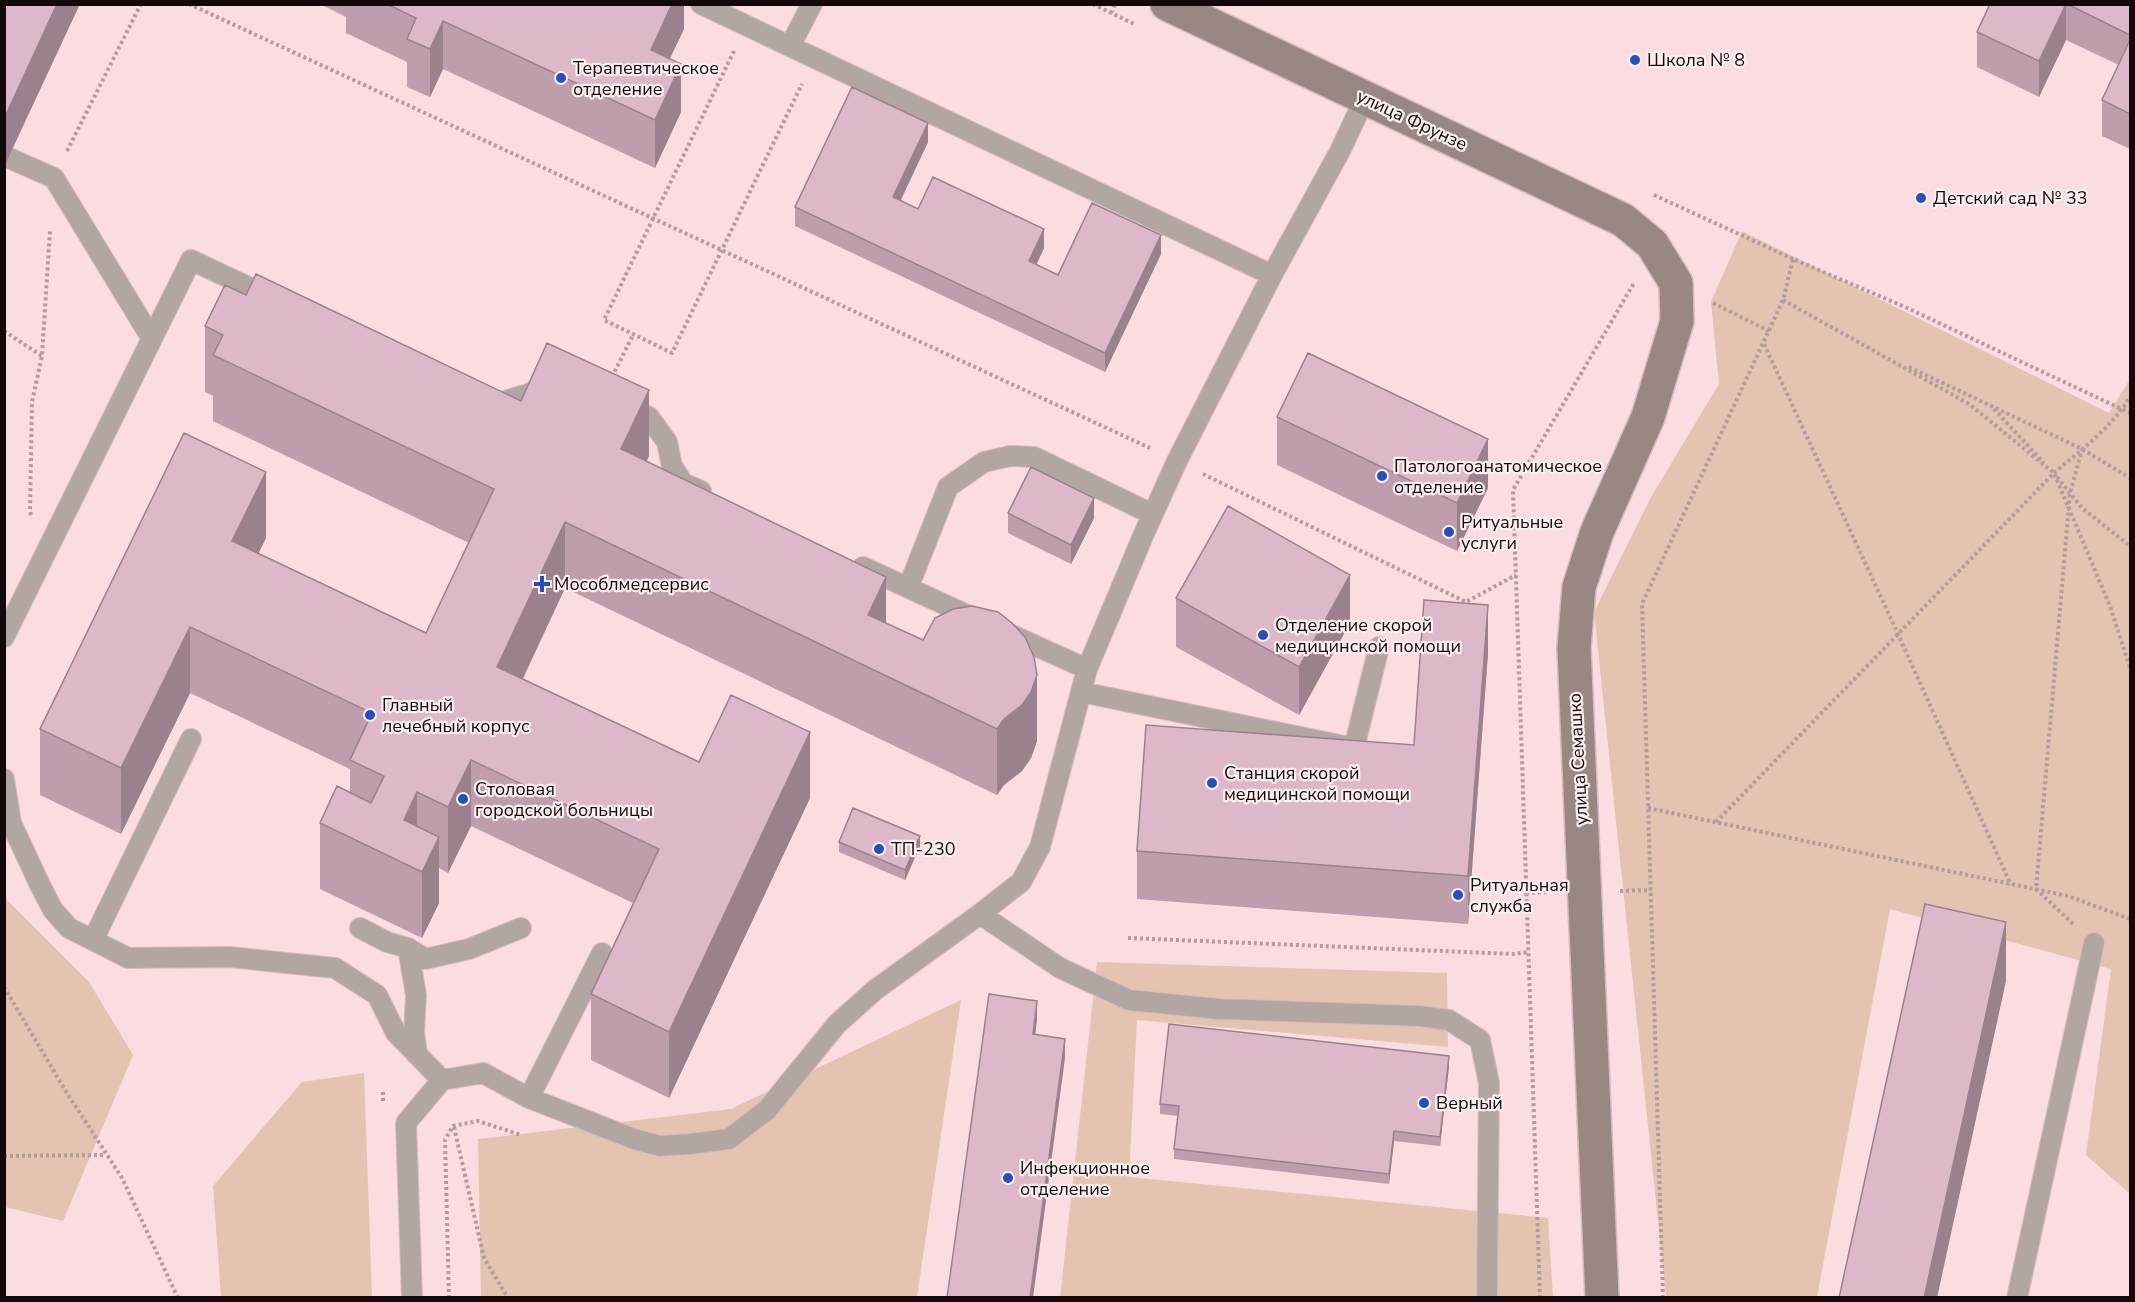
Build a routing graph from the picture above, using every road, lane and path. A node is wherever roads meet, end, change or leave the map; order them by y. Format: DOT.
graph roads {
  1 [pos="189,4"];
  2 [pos="701,4"];
  3 [pos="812,4"];
  4 [pos="1115,4"];
  5 [pos="1167,4"];
  6 [pos="1111,13"];
  7 [pos="747,26"];
  8 [pos="790,46"];
  9 [pos="814,58"];
  10 [pos="1365,98"];
  11 [pos="9,158"];
  12 [pos="653,219"];
  13 [pos="1652,244"];
  14 [pos="720,252"];
  15 [pos="1272,274"];
  16 [pos="1638,276"];
  17 [pos="1783,300"];
  18 [pos="296,309"];
  19 [pos="4,331"];
  20 [pos="633,334"];
  21 [pos="152,339"];
  22 [pos="1763,343"];
  23 [pos="1878,353"];
  24 [pos="566,384"];
  25 [pos="474,394"];
  26 [pos="603,397"];
  27 [pos="2130,397"];
  28 [pos="1993,407"];
  29 [pos="2123,409"];
  30 [pos="2130,411"];
  31 [pos="2082,449"];
  32 [pos="1177,461"];
  33 [pos="2054,472"];
  34 [pos="2130,478"];
  35 [pos="2070,493"];
  36 [pos="716,498"];
  37 [pos="2069,507"];
  38 [pos="1143,536"];
  39 [pos="2130,546"];
  40 [pos="46,553"];
  41 [pos="844,558"];
  42 [pos="1516,575"];
  43 [pos="908,588"];
  44 [pos="1898,634"];
  45 [pos="4,637"];
  46 [pos="1379,647"];
  47 [pos="2130,668"];
  48 [pos="1087,669"];
  49 [pos="1081,693"];
  50 [pos="191,739"];
  51 [pos="4,779"];
  52 [pos="1648,808"];
  53 [pos="1716,822"];
  54 [pos="2011,885"];
  55 [pos="2036,890"];
  56 [pos="980,914"];
  57 [pos="2130,919"];
  58 [pos="360,928"];
  59 [pos="521,928"];
  60 [pos="1128,938"];
  61 [pos="93,940"];
  62 [pos="2094,944"];
  63 [pos="408,948"];
  64 [pos="1528,952"];
  65 [pos="602,953"];
  66 [pos="4,987"];
  67 [pos="417,1054"];
  68 [pos="442,1080"];
  69 [pos="529,1098"];
  70 [pos="453,1126"];
  71 [pos="521,1135"];
  72 [pos="106,1155"];
  73 [pos="4,1156"];
  74 [pos="178,1298"];
  75 [pos="412,1298"];
  76 [pos="449,1298"];
  77 [pos="508,1298"];
  78 [pos="1487,1298"];
  79 [pos="1539,1298"];
  80 [pos="1602,1298"];
  81 [pos="1663,1298"];
  82 [pos="2017,1298"];
  1 -- 12 [label="path"];
  2 -- 7 [label="lane"];
  3 -- 8 [label="lane"];
  4 -- 6 [label="path"];
  5 -- 10 [label="street, улица Фрунзе"];
  7 -- 8 [label="lane"];
  7 -- 12 [label="path"];
  8 -- 9 [label="lane"];
  9 -- 14 [label="path"];
  9 -- 15 [label="lane"];
  10 -- 13 [label="street, улица Фрунзе"];
  10 -- 15 [label="lane"];
  11 -- 21 [label="lane"];
  12 -- 14 [label="path"];
  12 -- 20 [label="path"];
  13 -- 80 [label="street, улица Семашко"];
  14 -- 20 [label="path"];
  14 -- 32 [label="path"];
  15 -- 32 [label="lane"];
  16 -- 42 [label="path"];
  17 -- 22 [label="path"];
  17 -- 23 [label="path"];
  17 -- 29 [label="path"];
  18 -- 21 [label="lane"];
  19 -- 40 [label="path"];
  20 -- 26 [label="path"];
  21 -- 40 [label="lane"];
  22 -- 44 [label="path"];
  22 -- 52 [label="path"];
  23 -- 28 [label="path"];
  23 -- 33 [label="path"];
  24 -- 25 [label="lane"];
  26 -- 36 [label="lane"];
  27 -- 29 [label="path"];
  28 -- 31 [label="path"];
  28 -- 33 [label="path"];
  29 -- 30 [label="path"];
  29 -- 31 [label="path"];
  31 -- 33 [label="path"];
  31 -- 34 [label="path"];
  31 -- 35 [label="path"];
  32 -- 38 [label="lane"];
  32 -- 42 [label="path"];
  33 -- 35 [label="path"];
  33 -- 37 [label="path"];
  33 -- 44 [label="path"];
  35 -- 37 [label="path"];
  35 -- 39 [label="path"];
  37 -- 47 [label="path"];
  37 -- 55 [label="path"];
  38 -- 43 [label="lane"];
  38 -- 48 [label="lane"];
  40 -- 45 [label="lane"];
  41 -- 43 [label="lane"];
  42 -- 64 [label="path"];
  43 -- 48 [label="lane"];
  44 -- 53 [label="path"];
  44 -- 54 [label="path"];
  46 -- 49 [label="lane"];
  48 -- 49 [label="lane"];
  49 -- 56 [label="lane"];
  50 -- 61 [label="lane"];
  51 -- 61 [label="lane"];
  52 -- 53 [label="path"];
  52 -- 81 [label="path"];
  53 -- 54 [label="path"];
  54 -- 55 [label="path"];
  55 -- 57 [label="path"];
  55 -- 62 [label="path"];
  56 -- 69 [label="lane"];
  56 -- 78 [label="lane"];
  58 -- 63 [label="lane"];
  59 -- 63 [label="lane"];
  60 -- 64 [label="path"];
  61 -- 67 [label="lane"];
  62 -- 82 [label="lane"];
  63 -- 67 [label="lane"];
  64 -- 79 [label="path"];
  65 -- 69 [label="lane"];
  66 -- 72 [label="path"];
  67 -- 68 [label="lane"];
  68 -- 69 [label="lane"];
  68 -- 75 [label="lane"];
  70 -- 71 [label="path"];
  70 -- 76 [label="path"];
  70 -- 77 [label="path"];
  72 -- 73 [label="path"];
  72 -- 74 [label="path"];
}
